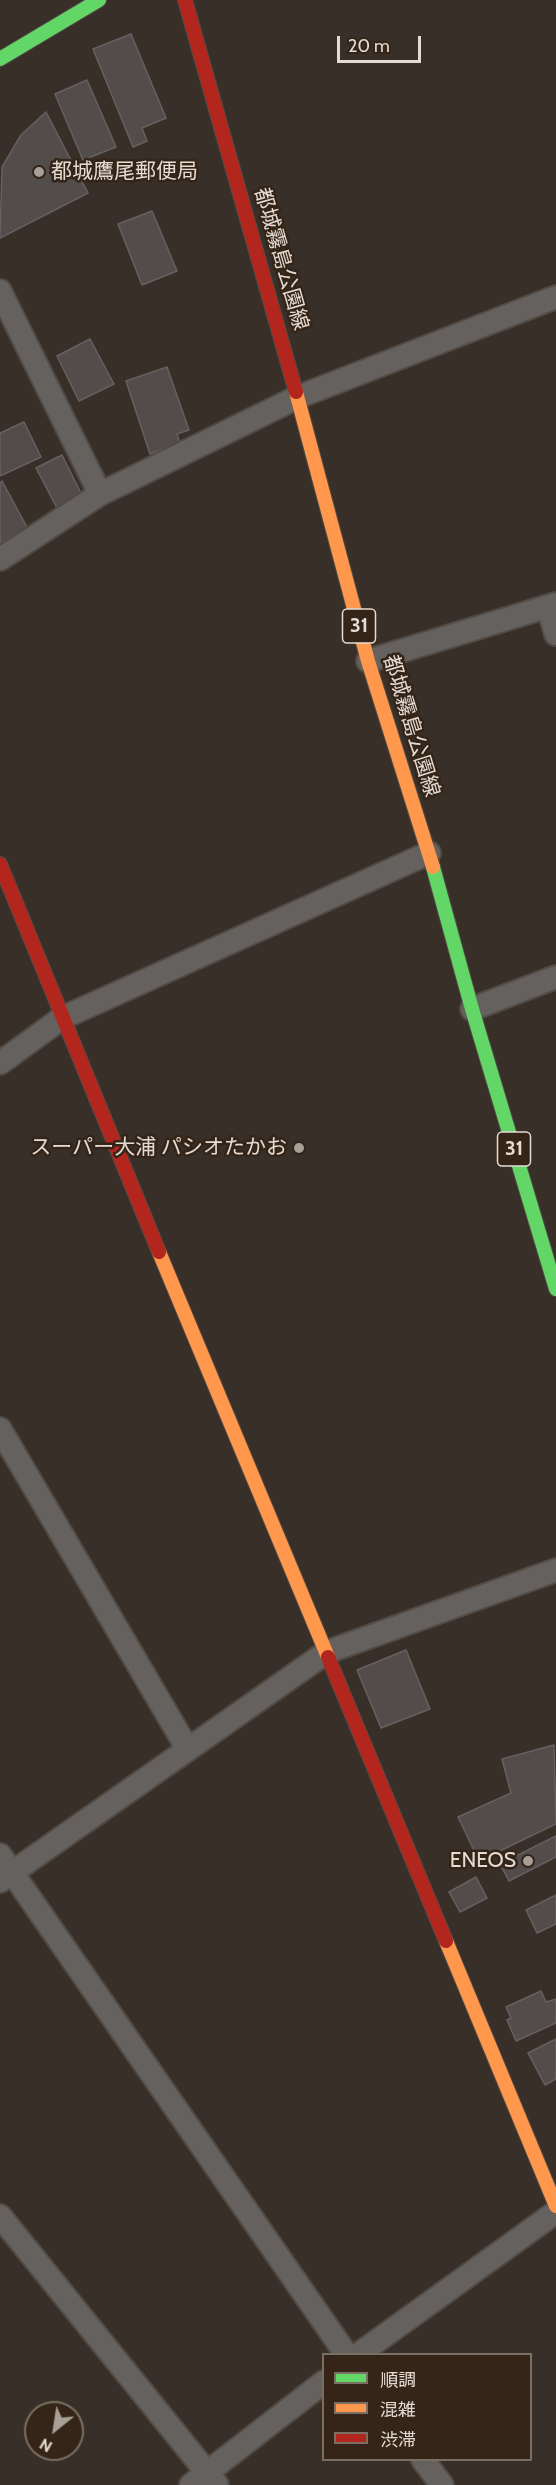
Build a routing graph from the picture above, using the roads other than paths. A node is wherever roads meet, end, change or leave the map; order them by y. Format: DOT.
graph roads {
  1 [pos="99,0"];
  2 [pos="185,0"];
  3 [pos="0,59"];
  4 [pos="0,291"];
  5 [pos="556,297"];
  6 [pos="298,397"];
  7 [pos="100,494"];
  8 [pos="0,559"];
  9 [pos="552,605"];
  10 [pos="556,634"];
  11 [pos="369,661"];
  12 [pos="429,853"];
  13 [pos="0,864"];
  14 [pos="556,977"];
  15 [pos="472,1010"];
  16 [pos="62,1018"];
  17 [pos="0,1063"];
  18 [pos="556,1289"];
  19 [pos="0,1430"];
  20 [pos="556,1570"];
  21 [pos="327,1652"];
  22 [pos="187,1748"];
  23 [pos="4,1869"];
  24 [pos="556,2205"];
  25 [pos="0,2216"];
  26 [pos="345,2353"];
  27 [pos="362,2353"];
  28 [pos="322,2384"];
  29 [pos="424,2461"];
  30 [pos="205,2481"];
  31 [pos="442,2485"];
  1 -- 3 [label="street"];
  2 -- 6 [label="street, 都城霧島公園線 / 31"];
  4 -- 7 [label="street"];
  5 -- 6 [label="street"];
  6 -- 7 [label="street"];
  6 -- 11 [label="street, 都城霧島公園線 / 31"];
  7 -- 8 [label="street"];
  9 -- 10 [label="street"];
  9 -- 11 [label="street"];
  11 -- 12 [label="street, 都城霧島公園線 / 31"];
  12 -- 15 [label="street, 都城霧島公園線 / 31"];
  12 -- 16 [label="street"];
  13 -- 16 [label="street"];
  14 -- 15 [label="street"];
  15 -- 18 [label="street, 都城霧島公園線 / 31"];
  16 -- 17 [label="street"];
  16 -- 21 [label="street"];
  19 -- 22 [label="street"];
  20 -- 21 [label="street"];
  21 -- 22 [label="street"];
  21 -- 24 [label="street"];
  22 -- 23 [label="street"];
  23 -- 26 [label="street"];
  24 -- 27 [label="street"];
  25 -- 30 [label="street"];
  28 -- 30 [label="street"];
  29 -- 31 [label="street"];
}
